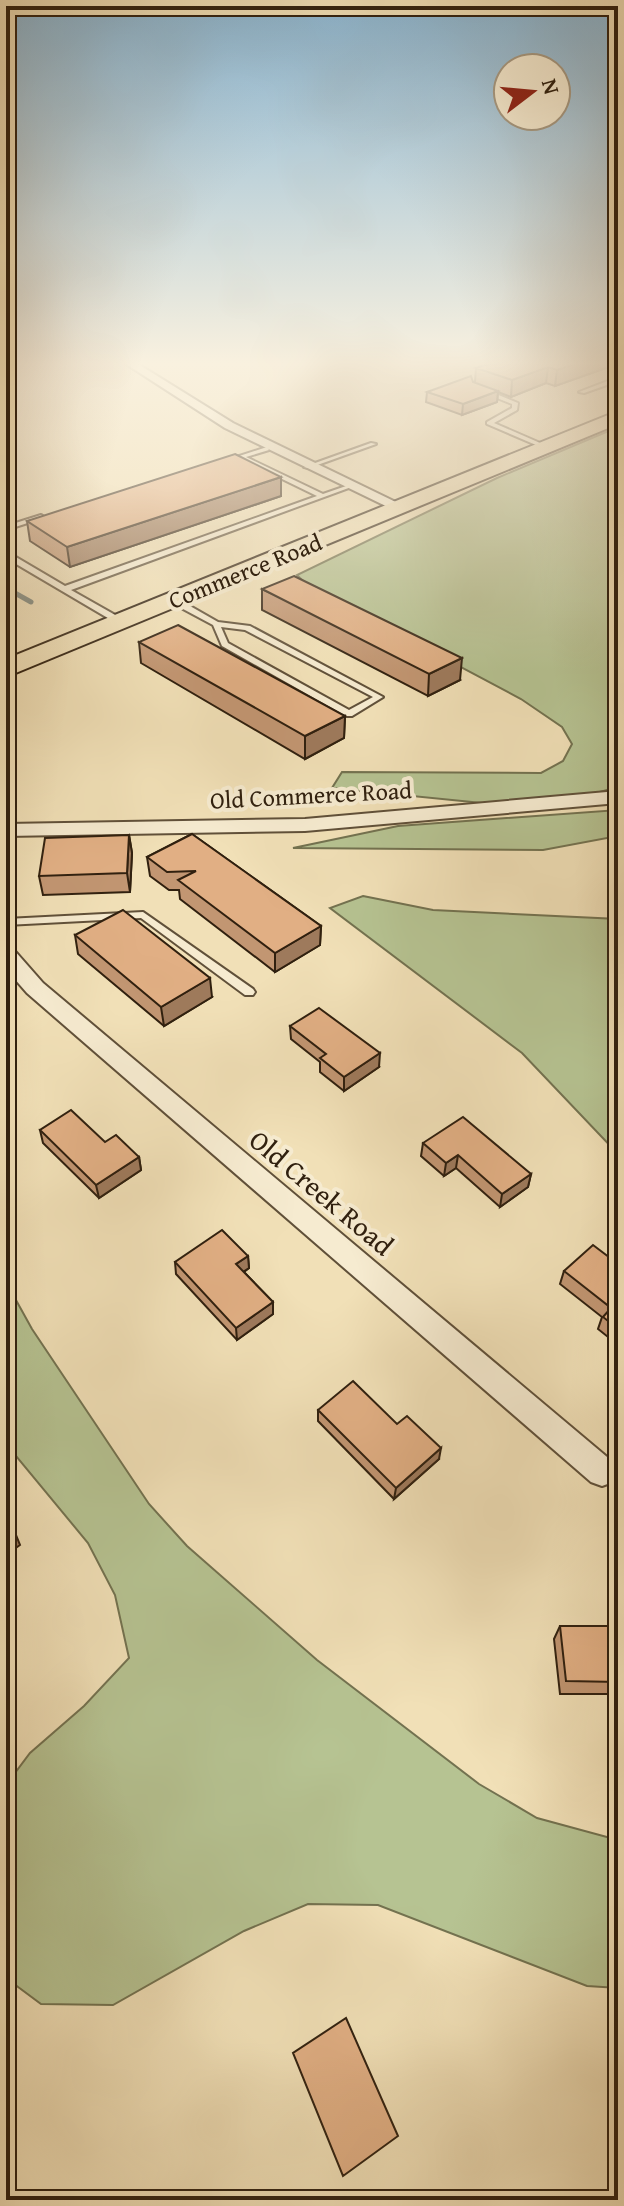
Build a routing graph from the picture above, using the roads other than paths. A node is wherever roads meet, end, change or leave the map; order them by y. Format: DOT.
graph roads {
  1 [pos="261,467"];
  2 [pos="307,467"];
  3 [pos="496,467"];
  4 [pos="351,486"];
  5 [pos="323,496"];
  6 [pos="399,507"];
  7 [pos="50,515"];
  8 [pos="6,528"];
  9 [pos="6,555"];
  10 [pos="65,589"];
  11 [pos="173,600"];
  12 [pos="121,622"];
  13 [pos="216,624"];
  14 [pos="6,669"];
  15 [pos="618,797"];
  16 [pos="6,830"];
  17 [pos="6,922"];
  18 [pos="6,955"];
  19 [pos="249,992"];
  20 [pos="602,1472"];
  1 -- 5 [label="lane"];
  2 -- 4 [label="street"];
  3 -- 6 [label="highway, Commerce Road"];
  4 -- 5 [label="lane"];
  4 -- 6 [label="street"];
  5 -- 10 [label="lane"];
  6 -- 11 [label="highway, Commerce Road"];
  7 -- 8 [label="lane"];
  9 -- 10 [label="lane"];
  10 -- 12 [label="lane"];
  11 -- 12 [label="highway, Commerce Road"];
  11 -- 13 [label="lane"];
  12 -- 14 [label="highway, Commerce Road"];
  13 -- 13 [label="lane"];
  15 -- 16 [label="street, Old Commerce Road"];
  17 -- 19 [label="lane"];
  18 -- 20 [label="street, Old Creek Road"];
}
